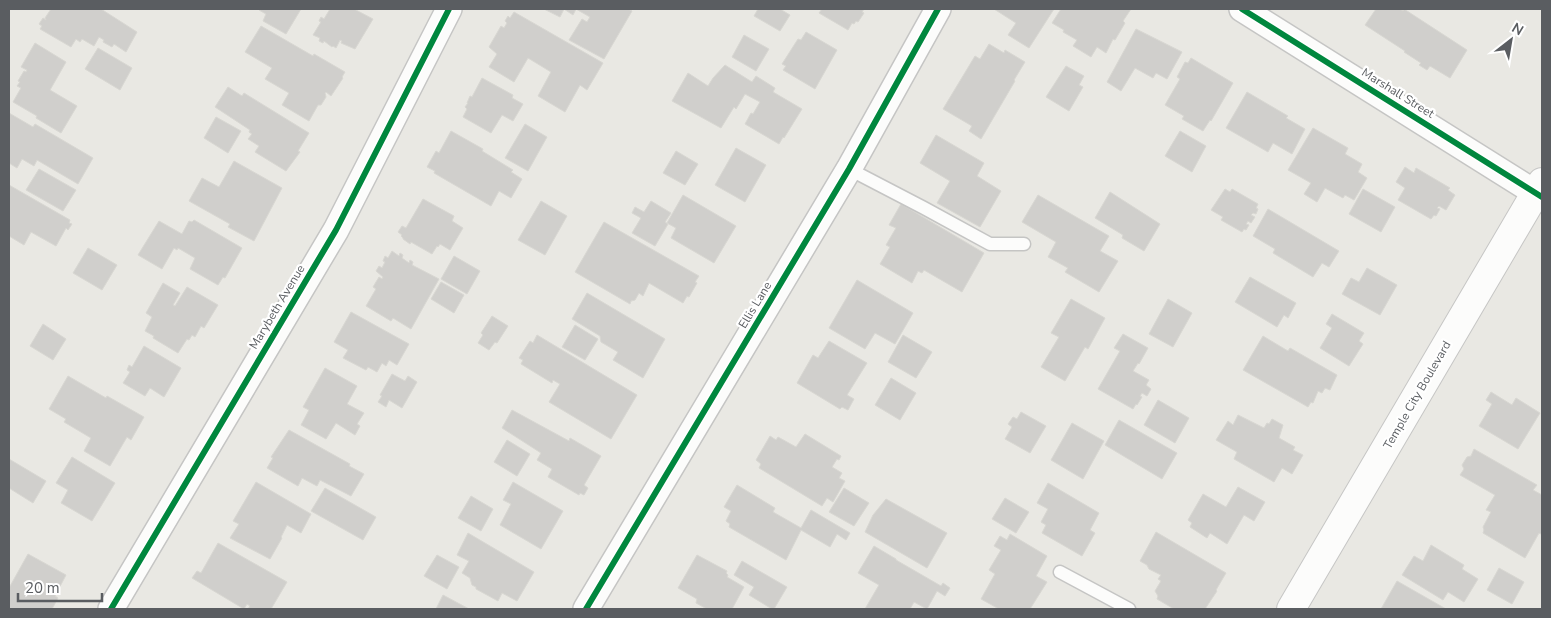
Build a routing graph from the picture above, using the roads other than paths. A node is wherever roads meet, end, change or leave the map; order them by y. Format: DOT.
graph roads {
  1 [pos="449,9"];
  2 [pos="938,9"];
  3 [pos="1242,9"];
  4 [pos="849,169"];
  5 [pos="1540,190"];
  6 [pos="1024,244"];
  7 [pos="1060,572"];
  8 [pos="111,609"];
  9 [pos="586,609"];
  10 [pos="1128,609"];
  11 [pos="1292,609"];
  1 -- 8 [label="street, Marybeth Avenue"];
  2 -- 4 [label="street, Ellis Lane"];
  3 -- 5 [label="street, Marshall Street"];
  4 -- 6 [label="lane"];
  4 -- 9 [label="street, Ellis Lane"];
  5 -- 11 [label="main road, Temple City Boulevard"];
  7 -- 10 [label="lane"];
}
